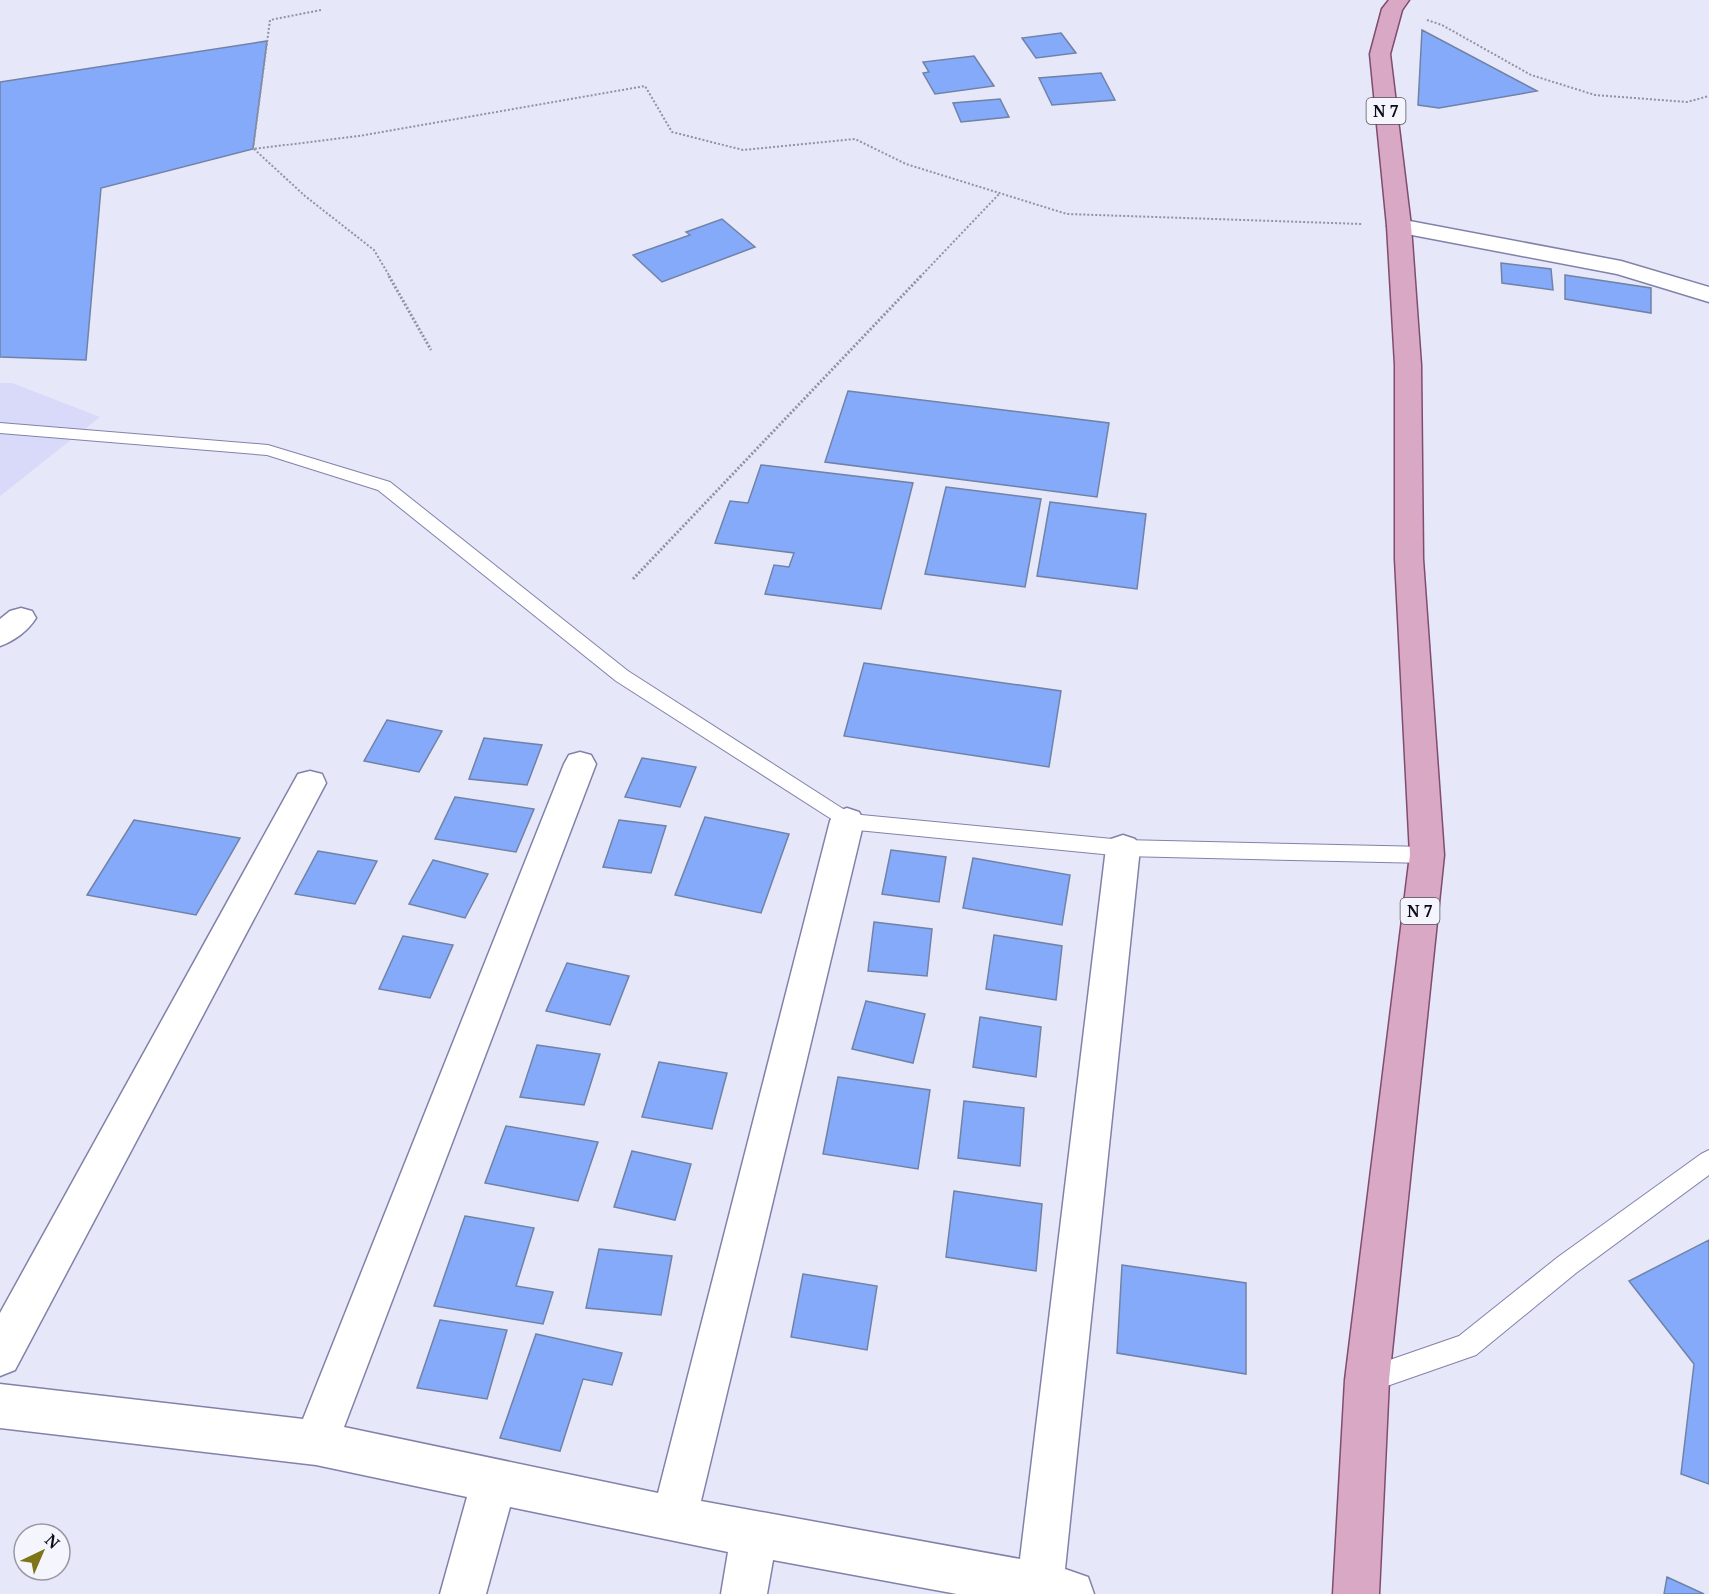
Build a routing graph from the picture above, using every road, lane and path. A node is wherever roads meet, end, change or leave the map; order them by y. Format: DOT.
graph roads {
  1 [pos="1395,4"];
  2 [pos="321,10"];
  3 [pos="1709,96"];
  4 [pos="253,149"];
  5 [pos="1000,193"];
  6 [pos="1399,226"];
  7 [pos="1709,295"];
  8 [pos="431,350"];
  9 [pos="0,428"];
  10 [pos="633,579"];
  11 [pos="580,764"];
  12 [pos="310,783"];
  13 [pos="847,821"];
  14 [pos="1123,848"];
  15 [pos="1426,855"];
  16 [pos="1709,1161"];
  17 [pos="0,1355"];
  18 [pos="1367,1380"];
  19 [pos="0,1406"];
  20 [pos="316,1443"];
  21 [pos="495,1479"];
  22 [pos="674,1519"];
  23 [pos="754,1534"];
  24 [pos="1056,1590"];
  25 [pos="464,1594"];
  26 [pos="744,1594"];
  27 [pos="1356,1594"];
  1 -- 3 [label="path"];
  1 -- 6 [label="main road, N 7"];
  2 -- 4 [label="path"];
  4 -- 5 [label="path"];
  4 -- 8 [label="path"];
  5 -- 6 [label="path"];
  5 -- 10 [label="path"];
  6 -- 7 [label="street"];
  6 -- 15 [label="main road, N 7"];
  9 -- 13 [label="lane"];
  11 -- 20 [label="street"];
  12 -- 17 [label="street"];
  13 -- 14 [label="lane"];
  13 -- 22 [label="street"];
  14 -- 15 [label="lane"];
  14 -- 24 [label="street"];
  15 -- 18 [label="main road, N 7"];
  16 -- 18 [label="lane"];
  18 -- 27 [label="main road, N 7"];
  19 -- 20 [label="street"];
  20 -- 21 [label="street"];
  21 -- 22 [label="street"];
  21 -- 25 [label="street"];
  22 -- 23 [label="street"];
  23 -- 24 [label="street"];
  23 -- 26 [label="street"];
}
